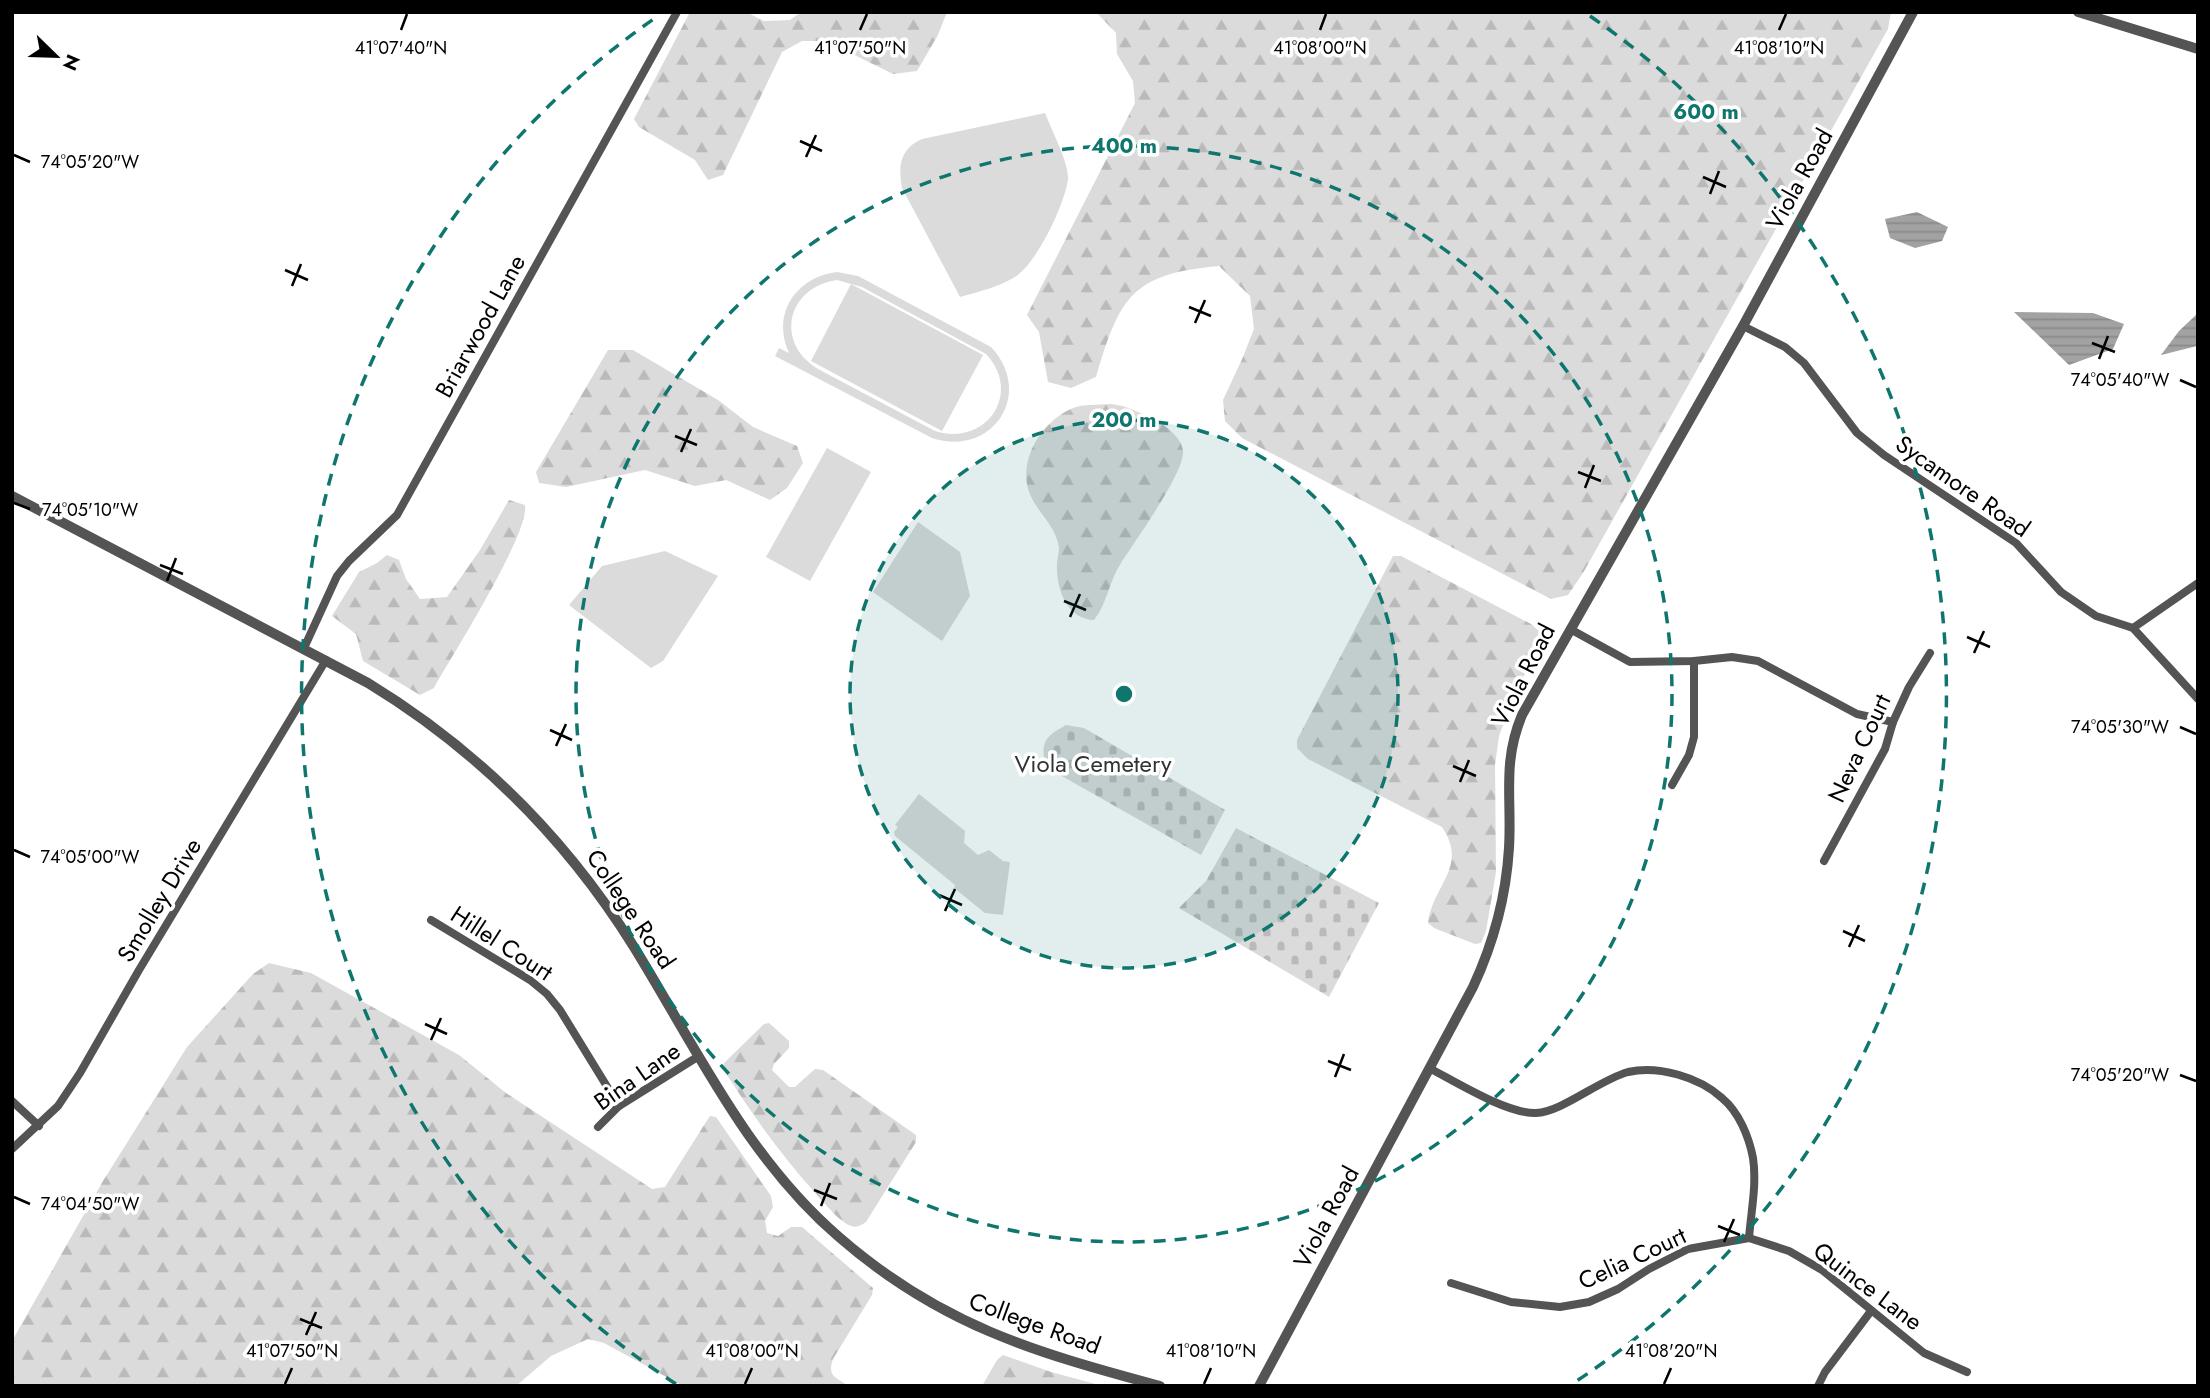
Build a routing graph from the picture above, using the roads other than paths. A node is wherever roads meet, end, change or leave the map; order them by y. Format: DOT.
graph roads {
  1 [pos="677,12"];
  2 [pos="1913,12"];
  3 [pos="2078,12"];
  4 [pos="2198,50"];
  5 [pos="1743,326"];
  6 [pos="12,496"];
  7 [pos="2198,583"];
  8 [pos="2133,628"];
  9 [pos="1570,629"];
  10 [pos="303,648"];
  11 [pos="1930,653"];
  12 [pos="326,660"];
  13 [pos="1694,661"];
  14 [pos="2198,699"];
  15 [pos="1893,722"];
  16 [pos="1672,785"];
  17 [pos="1824,861"];
  18 [pos="431,920"];
  19 [pos="699,1056"];
  20 [pos="1429,1068"];
  21 [pos="12,1101"];
  22 [pos="619,1106"];
  23 [pos="39,1126"];
  24 [pos="598,1127"];
  25 [pos="12,1149"];
  26 [pos="1749,1238"];
  27 [pos="1451,1283"];
  28 [pos="1871,1311"];
  29 [pos="1967,1372"];
  30 [pos="1160,1386"];
  31 [pos="1259,1386"];
  32 [pos="1818,1386"];
  1 -- 10 [label="street, Briarwood Lane"];
  2 -- 5 [label="street, Viola Road"];
  3 -- 4 [label="street"];
  5 -- 8 [label="street, Sycamore Road"];
  5 -- 9 [label="street, Viola Road"];
  6 -- 10 [label="street, College Road"];
  7 -- 8 [label="street"];
  8 -- 14 [label="street, Sycamore Road"];
  9 -- 13 [label="street"];
  9 -- 20 [label="street, Viola Road"];
  10 -- 12 [label="street, College Road"];
  11 -- 15 [label="street, Neva Court"];
  12 -- 19 [label="street, College Road"];
  12 -- 23 [label="street, Smolley Drive"];
  13 -- 15 [label="street"];
  13 -- 16 [label="street"];
  15 -- 17 [label="street, Neva Court"];
  18 -- 22 [label="street, Hillel Court"];
  19 -- 22 [label="street, Bina Lane"];
  19 -- 30 [label="street, College Road"];
  20 -- 26 [label="street"];
  20 -- 31 [label="street, Viola Road"];
  21 -- 23 [label="street"];
  22 -- 24 [label="street, Bina Lane"];
  23 -- 25 [label="street, Smolley Drive"];
  26 -- 27 [label="street, Celia Court"];
  26 -- 28 [label="street, Quince Lane"];
  28 -- 29 [label="street, Quince Lane"];
  28 -- 32 [label="street"];
}
